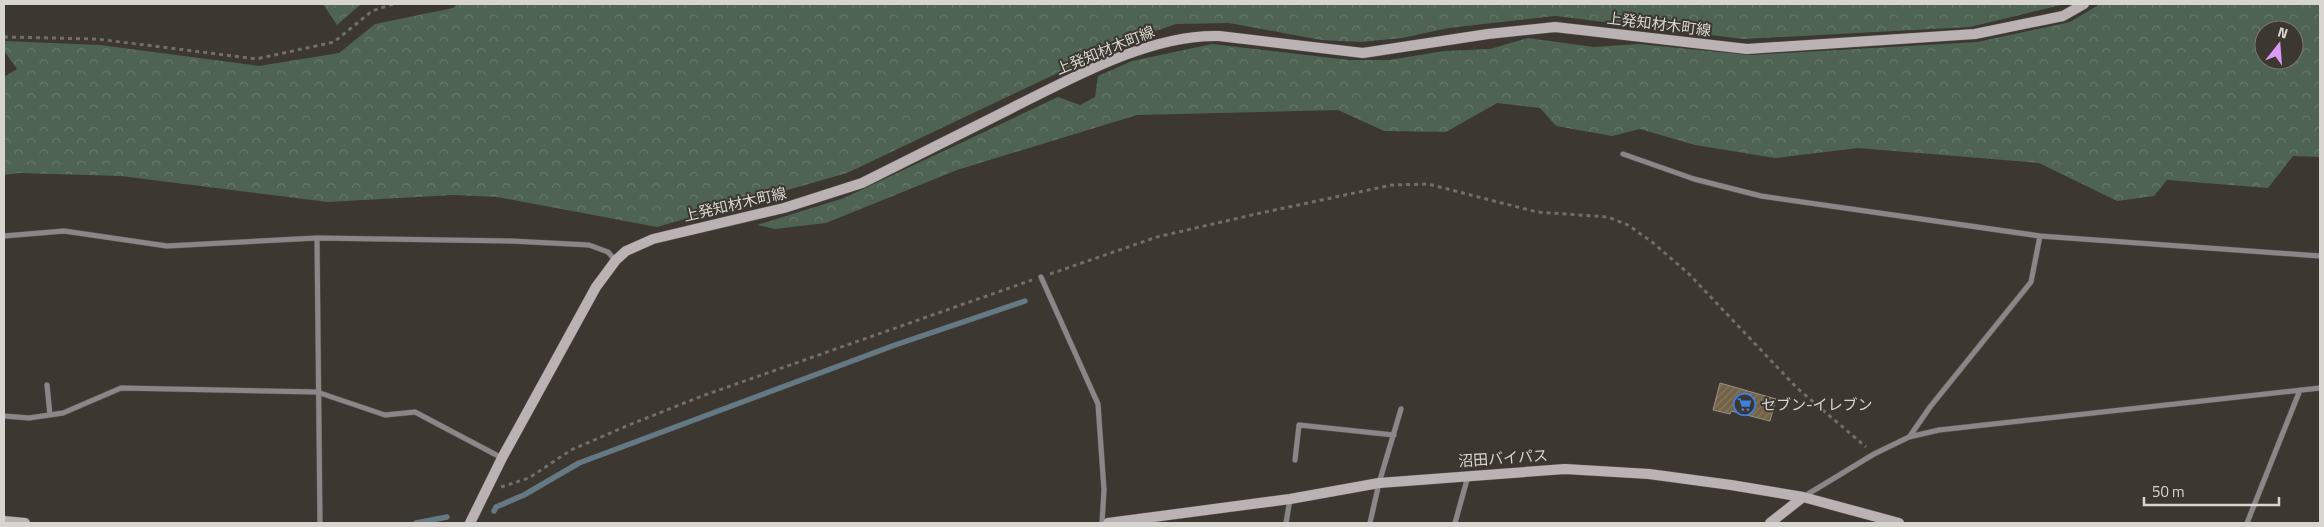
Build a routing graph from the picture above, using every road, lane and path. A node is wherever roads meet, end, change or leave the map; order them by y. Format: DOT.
graph roads {
  1 [pos="393,4"];
  2 [pos="2084,4"];
  3 [pos="4,37"];
  4 [pos="1623,154"];
  5 [pos="4,236"];
  6 [pos="2040,236"];
  7 [pos="317,238"];
  8 [pos="2320,256"];
  9 [pos="616,260"];
  10 [pos="1041,277"];
  11 [pos="47,385"];
  12 [pos="2320,388"];
  13 [pos="2300,390"];
  14 [pos="317,392"];
  15 [pos="1400,409"];
  16 [pos="50,415"];
  17 [pos="4,416"];
  18 [pos="1394,435"];
  19 [pos="1909,437"];
  20 [pos="1874,454"];
  21 [pos="502,458"];
  22 [pos="1295,460"];
  23 [pos="1468,475"];
  24 [pos="1379,483"];
  25 [pos="488,489"];
  26 [pos="1803,497"];
  27 [pos="1290,499"];
  28 [pos="4,521"];
  29 [pos="25,523"];
  30 [pos="320,523"];
  31 [pos="470,523"];
  32 [pos="1102,523"];
  33 [pos="1108,523"];
  34 [pos="1286,523"];
  35 [pos="1370,523"];
  36 [pos="1455,523"];
  37 [pos="1770,523"];
  38 [pos="1899,523"];
  39 [pos="2247,523"];
  1 -- 3 [label="path"];
  2 -- 9 [label="main road, 上発知材木町線"];
  4 -- 6 [label="street"];
  5 -- 7 [label="street"];
  6 -- 8 [label="street"];
  6 -- 19 [label="street"];
  7 -- 9 [label="street"];
  7 -- 14 [label="street"];
  9 -- 21 [label="main road, 上発知材木町線"];
  10 -- 20 [label="path"];
  10 -- 25 [label="path"];
  10 -- 32 [label="street"];
  11 -- 16 [label="street"];
  12 -- 13 [label="street"];
  13 -- 19 [label="street"];
  13 -- 39 [label="street"];
  14 -- 16 [label="street"];
  14 -- 21 [label="street"];
  14 -- 30 [label="street"];
  15 -- 18 [label="street"];
  16 -- 17 [label="street"];
  18 -- 22 [label="street"];
  18 -- 24 [label="street"];
  19 -- 20 [label="street"];
  20 -- 26 [label="street"];
  21 -- 25 [label="main road, 上発知材木町線"];
  23 -- 24 [label="main road, 沼田バイパス"];
  23 -- 26 [label="main road, 沼田バイパス"];
  23 -- 36 [label="street"];
  24 -- 27 [label="main road, 沼田バイパス"];
  24 -- 35 [label="street"];
  25 -- 31 [label="main road, 上発知材木町線"];
  26 -- 37 [label="main road"];
  26 -- 38 [label="main road, 沼田バイパス"];
  27 -- 33 [label="main road, 沼田バイパス"];
  27 -- 34 [label="street"];
  28 -- 29 [label="main road"];
}
